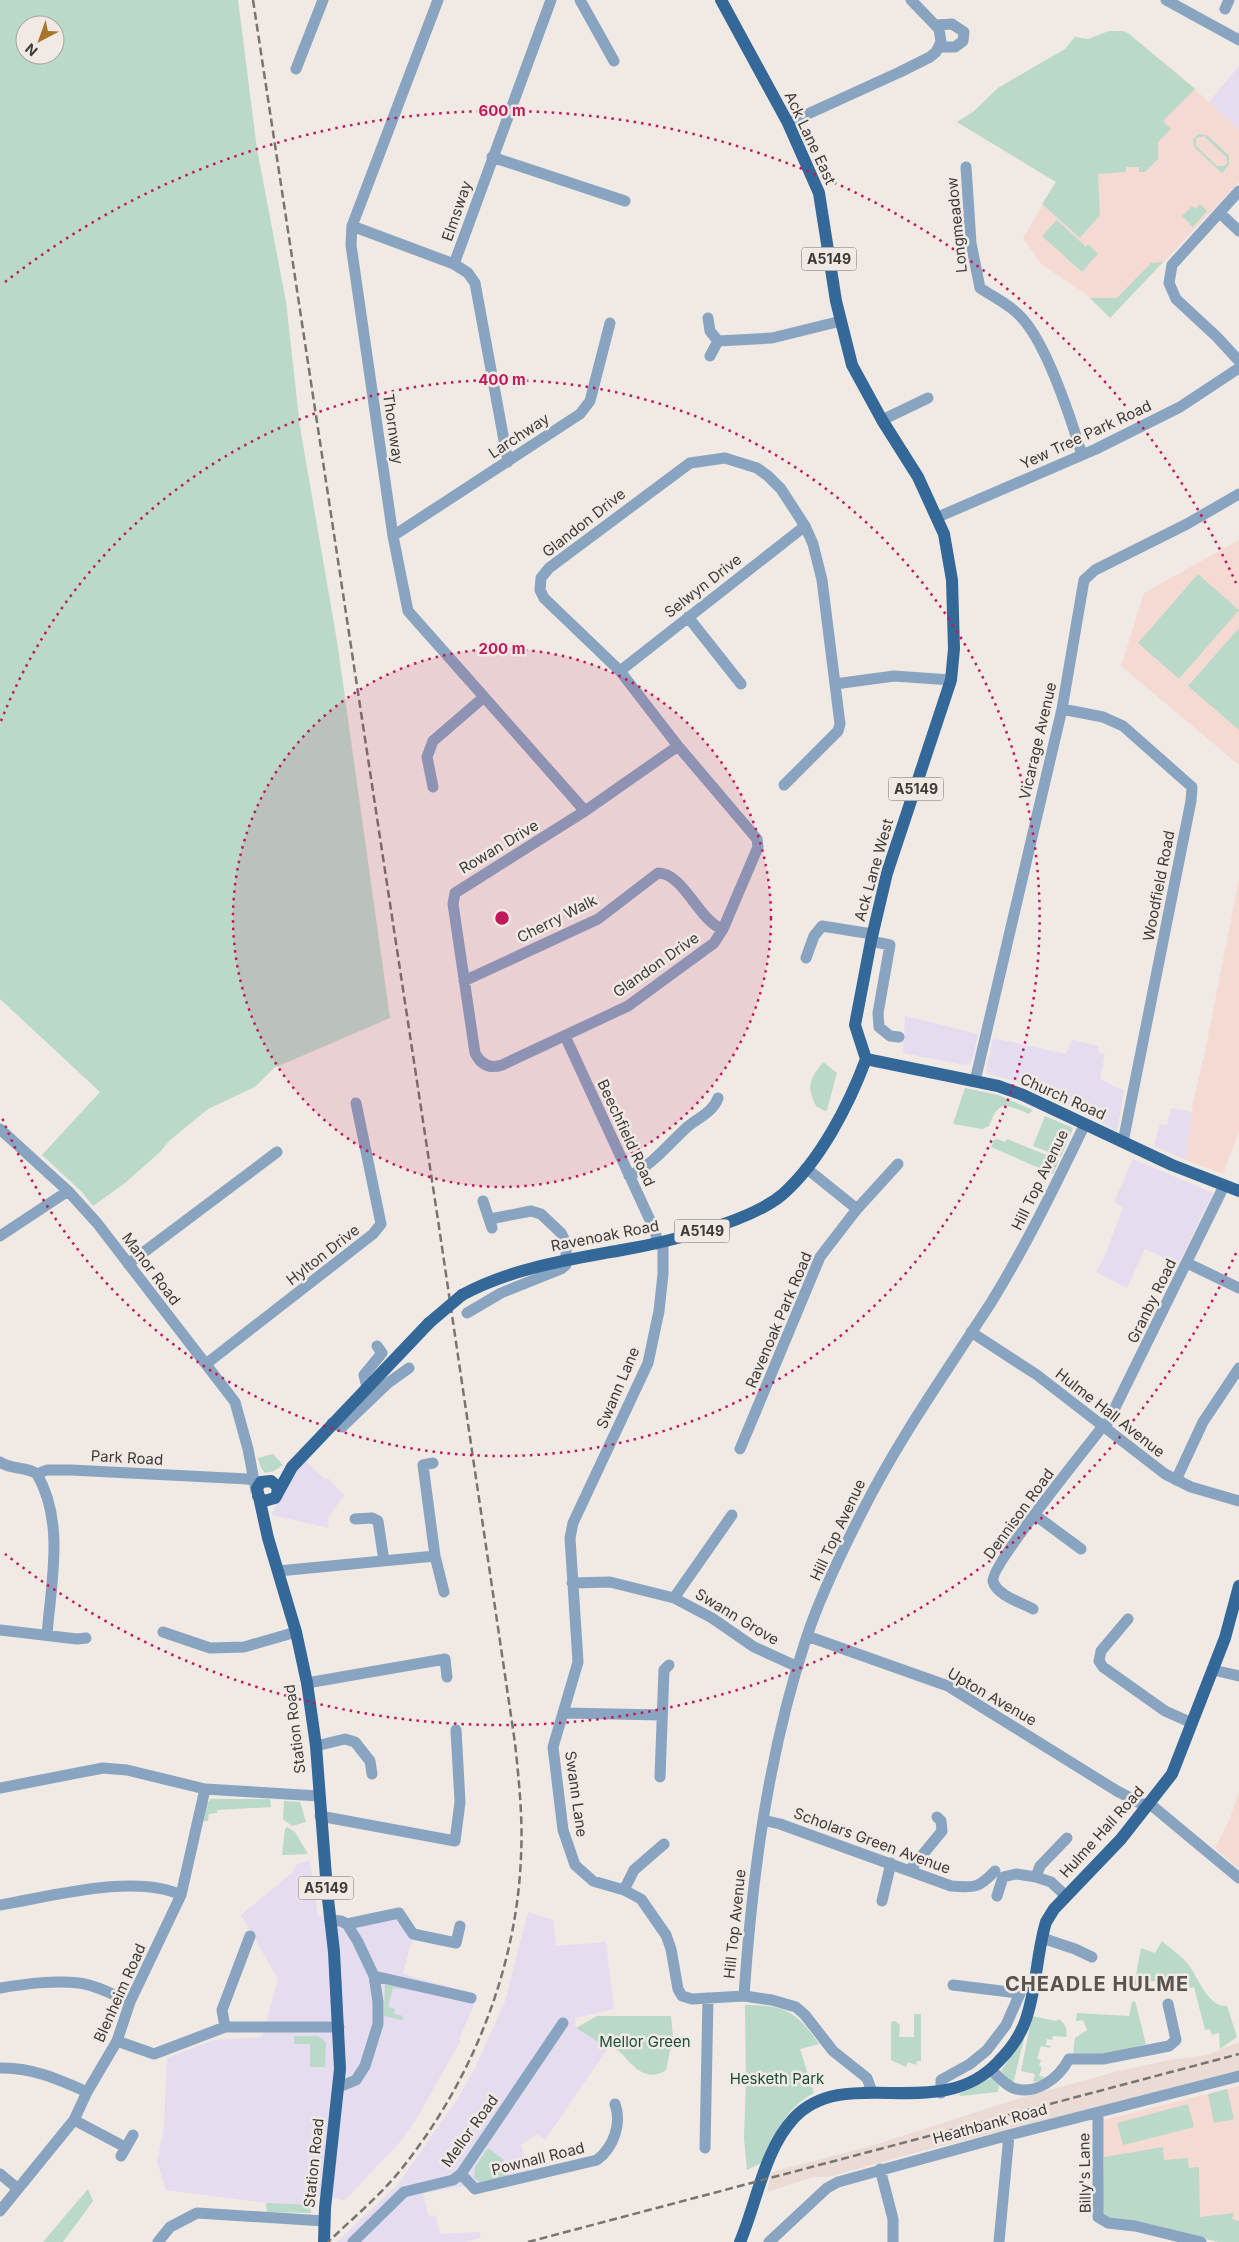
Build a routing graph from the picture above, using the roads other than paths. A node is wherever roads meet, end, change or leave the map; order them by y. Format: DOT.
graph roads {
  1 [pos="322,0"];
  2 [pos="438,0"];
  3 [pos="551,0"];
  4 [pos="580,0"];
  5 [pos="721,0"];
  6 [pos="911,0"];
  7 [pos="1166,0"];
  8 [pos="937,25"];
  9 [pos="1239,40"];
  10 [pos="940,47"];
  11 [pos="614,61"];
  12 [pos="296,69"];
  13 [pos="788,123"];
  14 [pos="492,156"];
  15 [pos="966,167"];
  16 [pos="1239,191"];
  17 [pos="625,201"];
  18 [pos="1220,212"];
  19 [pos="352,226"];
  20 [pos="1239,231"];
  21 [pos="454,264"];
  22 [pos="708,318"];
  23 [pos="841,321"];
  24 [pos="610,323"];
  25 [pos="718,341"];
  26 [pos="710,356"];
  27 [pos="1239,361"];
  28 [pos="1239,368"];
  29 [pos="928,398"];
  30 [pos="882,420"];
  31 [pos="1082,455"];
  32 [pos="508,462"];
  33 [pos="1239,494"];
  34 [pos="938,517"];
  35 [pos="805,526"];
  36 [pos="393,536"];
  37 [pos="688,617"];
  38 [pos="620,671"];
  39 [pos="951,680"];
  40 [pos="741,684"];
  41 [pos="835,684"];
  42 [pos="484,697"];
  43 [pos="1062,709"];
  44 [pos="678,746"];
  45 [pos="784,785"];
  46 [pos="433,787"];
  47 [pos="585,811"];
  48 [pos="723,929"];
  49 [pos="872,938"];
  50 [pos="806,958"];
  51 [pos="464,981"];
  52 [pos="565,1036"];
  53 [pos="899,1038"];
  54 [pos="866,1059"];
  55 [pos="975,1081"];
  56 [pos="718,1098"];
  57 [pos="356,1102"];
  58 [pos="1085,1124"];
  59 [pos="0,1129"];
  60 [pos="1123,1142"];
  61 [pos="277,1152"];
  62 [pos="898,1164"];
  63 [pos="806,1168"];
  64 [pos="630,1176"];
  65 [pos="1224,1186"];
  66 [pos="68,1191"];
  67 [pos="1239,1192"];
  68 [pos="483,1201"];
  69 [pos="857,1209"];
  70 [pos="0,1236"];
  71 [pos="661,1243"];
  72 [pos="566,1260"];
  73 [pos="1188,1263"];
  74 [pos="128,1264"];
  75 [pos="1239,1288"];
  76 [pos="466,1313"];
  77 [pos="971,1332"];
  78 [pos="377,1346"];
  79 [pos="206,1364"];
  80 [pos="410,1368"];
  81 [pos="1239,1368"];
  82 [pos="367,1387"];
  83 [pos="332,1423"];
  84 [pos="1104,1427"];
  85 [pos="248,1449"];
  86 [pos="740,1449"];
  87 [pos="0,1462"];
  88 [pos="433,1463"];
  89 [pos="292,1467"];
  90 [pos="37,1474"];
  91 [pos="269,1480"];
  92 [pos="1176,1480"];
  93 [pos="256,1489"];
  94 [pos="275,1497"];
  95 [pos="1239,1501"];
  96 [pos="1035,1514"];
  97 [pos="732,1515"];
  98 [pos="355,1519"];
  99 [pos="268,1538"];
  100 [pos="1081,1549"];
  101 [pos="435,1556"];
  102 [pos="384,1561"];
  103 [pos="278,1570"];
  104 [pos="572,1583"];
  105 [pos="1239,1586"];
  106 [pos="444,1592"];
  107 [pos="674,1598"];
  108 [pos="1033,1609"];
  109 [pos="1128,1619"];
  110 [pos="0,1630"];
  111 [pos="163,1632"];
  112 [pos="296,1632"];
  113 [pos="47,1635"];
  114 [pos="807,1636"];
  115 [pos="86,1638"];
  116 [pos="670,1665"];
  117 [pos="798,1667"];
  118 [pos="1213,1670"];
  119 [pos="1239,1676"];
  120 [pos="447,1677"];
  121 [pos="307,1683"];
  122 [pos="563,1713"];
  123 [pos="662,1715"];
  124 [pos="1192,1723"];
  125 [pos="456,1730"];
  126 [pos="316,1746"];
  127 [pos="372,1774"];
  128 [pos="660,1777"];
  129 [pos="0,1788"];
  130 [pos="205,1789"];
  131 [pos="319,1796"];
  132 [pos="1150,1804"];
  133 [pos="320,1816"];
  134 [pos="937,1817"];
  135 [pos="763,1820"];
  136 [pos="1067,1838"];
  137 [pos="664,1844"];
  138 [pos="891,1863"];
  139 [pos="910,1870"];
  140 [pos="995,1871"];
  141 [pos="1036,1877"];
  142 [pos="1239,1878"];
  143 [pos="624,1890"];
  144 [pos="181,1895"];
  145 [pos="997,1896"];
  146 [pos="1066,1896"];
  147 [pos="882,1900"];
  148 [pos="0,1905"];
  149 [pos="330,1920"];
  150 [pos="347,1924"];
  151 [pos="460,1926"];
  152 [pos="250,1936"];
  153 [pos="1042,1938"];
  154 [pos="1092,1958"];
  155 [pos="374,1976"];
  156 [pos="953,1985"];
  157 [pos="1033,1986"];
  158 [pos="0,1988"];
  159 [pos="1018,1993"];
  160 [pos="744,1996"];
  161 [pos="471,1998"];
  162 [pos="708,1998"];
  163 [pos="130,2002"];
  164 [pos="1168,2004"];
  165 [pos="562,2023"];
  166 [pos="225,2027"];
  167 [pos="339,2028"];
  168 [pos="117,2041"];
  169 [pos="0,2068"];
  170 [pos="991,2070"];
  171 [pos="1239,2076"];
  172 [pos="339,2087"];
  173 [pos="87,2092"];
  174 [pos="872,2092"];
  175 [pos="941,2093"];
  176 [pos="615,2104"];
  177 [pos="1098,2112"];
  178 [pos="74,2120"];
  179 [pos="133,2135"];
  180 [pos="1009,2135"];
  181 [pos="705,2148"];
  182 [pos="880,2169"];
  183 [pos="0,2174"];
  184 [pos="461,2174"];
  185 [pos="17,2188"];
  186 [pos="0,2211"];
  187 [pos="324,2221"];
  188 [pos="158,2242"];
  189 [pos="324,2242"];
  190 [pos="353,2242"];
  191 [pos="740,2242"];
  192 [pos="769,2242"];
  193 [pos="893,2242"];
  194 [pos="1000,2242"];
  195 [pos="1201,2242"];
  1 -- 12 [label="street"];
  2 -- 19 [label="street, Thornway"];
  3 -- 14 [label="street, Elmsway"];
  4 -- 11 [label="street"];
  5 -- 13 [label="main road, Ack Lane East / A5149"];
  6 -- 8 [label="street"];
  7 -- 9 [label="street"];
  8 -- 10 [label="street"];
  8 -- 10 [label="street"];
  10 -- 13 [label="street"];
  13 -- 23 [label="main road, Ack Lane East / A5149"];
  14 -- 17 [label="street"];
  14 -- 21 [label="street, Elmsway"];
  15 -- 31 [label="street, Longmeadow"];
  16 -- 18 [label="street"];
  18 -- 20 [label="street"];
  18 -- 27 [label="street"];
  19 -- 21 [label="street"];
  19 -- 36 [label="street, Thornway"];
  21 -- 32 [label="street, Elmsway"];
  22 -- 25 [label="street"];
  23 -- 25 [label="street"];
  23 -- 30 [label="main road, Ack Lane East / A5149"];
  24 -- 32 [label="street, Larchway"];
  25 -- 26 [label="street"];
  28 -- 31 [label="street, Yew Tree Park Road"];
  29 -- 30 [label="street"];
  30 -- 34 [label="main road, Ack Lane East / A5149"];
  31 -- 34 [label="street, Yew Tree Park Road"];
  32 -- 36 [label="street, Larchway"];
  33 -- 43 [label="street, Vicarage Avenue"];
  34 -- 39 [label="main road, Ack Lane West / A5149"];
  35 -- 37 [label="street, Selwyn Drive"];
  35 -- 38 [label="street, Glandon Drive"];
  35 -- 41 [label="street, Glandon Drive"];
  36 -- 42 [label="street, Thornway"];
  37 -- 38 [label="street, Selwyn Drive"];
  37 -- 40 [label="street"];
  38 -- 44 [label="street, Glandon Drive"];
  39 -- 41 [label="street"];
  39 -- 49 [label="main road, Ack Lane West / A5149"];
  41 -- 45 [label="street, Glandon Drive"];
  42 -- 46 [label="street"];
  42 -- 47 [label="street, Thornway"];
  43 -- 55 [label="street, Vicarage Avenue"];
  43 -- 60 [label="street, Woodfield Road"];
  44 -- 47 [label="street, Rowan Drive"];
  44 -- 48 [label="street, Glandon Drive"];
  47 -- 51 [label="street, Rowan Drive"];
  48 -- 51 [label="street, Cherry Walk"];
  48 -- 52 [label="street, Glandon Drive"];
  49 -- 50 [label="street"];
  49 -- 53 [label="street"];
  49 -- 54 [label="main road, Ack Lane West / A5149"];
  51 -- 52 [label="street, Rowan Drive"];
  52 -- 64 [label="street, Beechfield Road"];
  54 -- 55 [label="main road, Church Road"];
  54 -- 63 [label="main road, Ravenoak Road / A5149"];
  55 -- 58 [label="main road, Church Road"];
  56 -- 64 [label="street"];
  57 -- 79 [label="street, Hylton Drive"];
  58 -- 60 [label="main road, Church Road"];
  58 -- 77 [label="street, Hill Top Avenue"];
  59 -- 66 [label="street, Manor Road"];
  60 -- 65 [label="main road, Church Road"];
  61 -- 74 [label="street"];
  62 -- 69 [label="street, Ravenoak Park Road"];
  63 -- 69 [label="street"];
  63 -- 71 [label="main road, Ravenoak Road / A5149"];
  64 -- 71 [label="street, Beechfield Road"];
  65 -- 67 [label="main road, Church Road"];
  65 -- 73 [label="street, Granby Road"];
  66 -- 70 [label="street"];
  66 -- 74 [label="street, Manor Road"];
  68 -- 72 [label="street"];
  69 -- 86 [label="street, Ravenoak Park Road"];
  71 -- 72 [label="main road, Ravenoak Road / A5149"];
  71 -- 104 [label="street, Swann Lane"];
  72 -- 76 [label="street"];
  72 -- 82 [label="main road, Ravenoak Road / A5149, bridge"];
  73 -- 75 [label="street"];
  73 -- 84 [label="street, Granby Road"];
  74 -- 79 [label="street, Manor Road"];
  77 -- 84 [label="street, Hulme Hall Avenue"];
  77 -- 114 [label="street, Hill Top Avenue"];
  78 -- 82 [label="street"];
  79 -- 85 [label="street, Manor Road"];
  80 -- 83 [label="street"];
  81 -- 92 [label="street"];
  82 -- 83 [label="main road, Ravenoak Road / A5149"];
  83 -- 89 [label="main road, Ravenoak Road / A5149"];
  84 -- 92 [label="street, Hulme Hall Avenue"];
  84 -- 96 [label="street, Dennison Road"];
  85 -- 91 [label="street, Manor Road"];
  85 -- 93 [label="street, Manor Road"];
  87 -- 90 [label="street, Park Road"];
  88 -- 101 [label="street"];
  89 -- 91 [label="main road, Ravenoak Road / A5149"];
  89 -- 94 [label="main road, Ravenoak Road / A5149"];
  90 -- 93 [label="street, Park Road"];
  90 -- 113 [label="street"];
  91 -- 93 [label="main road"];
  91 -- 94 [label="main road"];
  92 -- 95 [label="street, Hulme Hall Avenue"];
  93 -- 94 [label="main road"];
  93 -- 99 [label="main road, Station Road / A5149"];
  94 -- 99 [label="main road, Station Road / A5149"];
  96 -- 100 [label="street"];
  96 -- 108 [label="street, Dennison Road"];
  97 -- 107 [label="street"];
  98 -- 102 [label="street"];
  99 -- 103 [label="main road, Station Road / A5149"];
  101 -- 102 [label="street"];
  101 -- 106 [label="street"];
  102 -- 103 [label="street"];
  103 -- 112 [label="main road, Station Road / A5149"];
  104 -- 107 [label="street, Swann Grove"];
  104 -- 122 [label="street, Swann Lane"];
  105 -- 118 [label="main road, Hulme Hall Road"];
  107 -- 117 [label="street, Swann Grove"];
  109 -- 124 [label="street"];
  110 -- 113 [label="street"];
  111 -- 112 [label="street"];
  112 -- 121 [label="main road, Station Road / A5149"];
  113 -- 115 [label="street"];
  114 -- 117 [label="street, Hill Top Avenue"];
  114 -- 132 [label="street, Upton Avenue"];
  116 -- 123 [label="street"];
  117 -- 135 [label="street, Hill Top Avenue"];
  118 -- 119 [label="street"];
  118 -- 124 [label="main road, Hulme Hall Road"];
  120 -- 121 [label="street"];
  121 -- 126 [label="main road, Station Road / A5149"];
  122 -- 123 [label="street"];
  122 -- 143 [label="street, Swann Lane"];
  123 -- 128 [label="street"];
  124 -- 132 [label="main road, Hulme Hall Road"];
  125 -- 133 [label="street"];
  126 -- 127 [label="street"];
  126 -- 131 [label="main road, Station Road / A5149"];
  129 -- 130 [label="street"];
  130 -- 131 [label="street"];
  130 -- 144 [label="street, Blenheim Road"];
  131 -- 133 [label="main road, Station Road / A5149"];
  132 -- 142 [label="street"];
  132 -- 146 [label="main road, Hulme Hall Road"];
  133 -- 149 [label="main road, Station Road / A5149"];
  134 -- 139 [label="street"];
  135 -- 138 [label="street, Scholars Green Avenue"];
  135 -- 160 [label="street, Hill Top Avenue"];
  136 -- 141 [label="street"];
  137 -- 143 [label="street"];
  138 -- 139 [label="street, Scholars Green Avenue"];
  138 -- 147 [label="street"];
  139 -- 140 [label="street, Scholars Green Avenue"];
  141 -- 145 [label="street"];
  141 -- 146 [label="street"];
  143 -- 162 [label="street, Swann Lane"];
  144 -- 148 [label="street"];
  144 -- 163 [label="street, Blenheim Road"];
  146 -- 153 [label="main road, Hulme Hall Road"];
  149 -- 150 [label="street"];
  149 -- 167 [label="main road, Station Road / A5149"];
  150 -- 151 [label="street"];
  150 -- 155 [label="street"];
  152 -- 166 [label="street"];
  153 -- 154 [label="street"];
  153 -- 157 [label="main road, Hulme Hall Road"];
  155 -- 161 [label="street"];
  155 -- 172 [label="street"];
  156 -- 159 [label="street"];
  157 -- 159 [label="street"];
  157 -- 170 [label="main road, Hulme Hall Road"];
  158 -- 163 [label="street"];
  159 -- 175 [label="street"];
  160 -- 162 [label="street, Swann Lane"];
  160 -- 174 [label="street, Swann Lane"];
  162 -- 181 [label="street"];
  163 -- 168 [label="street, Blenheim Road"];
  164 -- 170 [label="street"];
  165 -- 184 [label="street, Mellor Road"];
  166 -- 167 [label="street"];
  166 -- 168 [label="street"];
  167 -- 172 [label="main road, Station Road / A5149"];
  168 -- 173 [label="street, Blenheim Road"];
  169 -- 173 [label="street"];
  170 -- 175 [label="main road, Hulme Hall Road"];
  171 -- 177 [label="street, Heathbank Road"];
  172 -- 187 [label="main road, Station Road / A5149"];
  173 -- 178 [label="street, Blenheim Road"];
  174 -- 175 [label="main road, Hulme Hall Road"];
  174 -- 191 [label="main road, Hulme Hall Road"];
  176 -- 184 [label="street, Pownall Road"];
  177 -- 180 [label="street, Heathbank Road"];
  177 -- 195 [label="street, Billy's Lane"];
  178 -- 179 [label="street"];
  178 -- 185 [label="street, Blenheim Road"];
  180 -- 182 [label="street, Heathbank Road"];
  180 -- 194 [label="street"];
  182 -- 192 [label="street, Heathbank Road"];
  182 -- 193 [label="street"];
  183 -- 185 [label="street"];
  184 -- 190 [label="street, Mellor Road"];
  185 -- 186 [label="street, Blenheim Road"];
  187 -- 188 [label="street"];
  187 -- 189 [label="main road, Station Road / A5149"];
}
